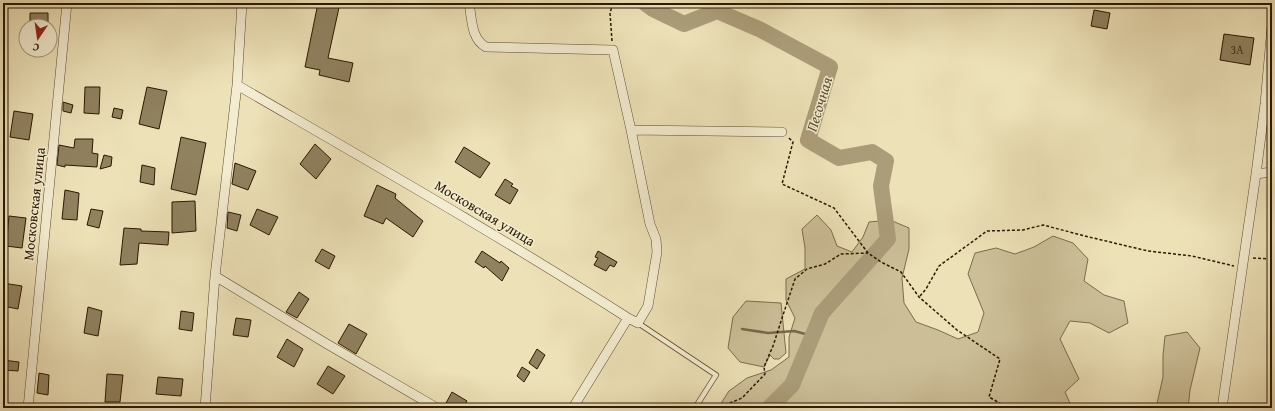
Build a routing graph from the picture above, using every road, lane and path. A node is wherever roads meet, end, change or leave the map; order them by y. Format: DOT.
graph roads {
  1 [pos="67,3"];
  2 [pos="242,3"];
  3 [pos="469,3"];
  4 [pos="614,3"];
  5 [pos="1272,26"];
  6 [pos="1272,30"];
  7 [pos="613,50"];
  8 [pos="237,85"];
  9 [pos="631,130"];
  10 [pos="782,132"];
  11 [pos="1272,172"];
  12 [pos="1256,174"];
  13 [pos="868,253"];
  14 [pos="1243,257"];
  15 [pos="1272,260"];
  16 [pos="1242,268"];
  17 [pos="216,276"];
  18 [pos="919,297"];
  19 [pos="628,318"];
  20 [pos="638,323"];
  21 [pos="574,406"];
  22 [pos="28,408"];
  23 [pos="205,408"];
  24 [pos="437,408"];
  25 [pos="696,408"];
  26 [pos="722,408"];
  27 [pos="1008,408"];
  28 [pos="1222,408"];
  1 -- 22 [label="street, Московская улица"];
  2 -- 8 [label="street"];
  3 -- 7 [label="street"];
  4 -- 7 [label="path"];
  5 -- 6 [label="street"];
  6 -- 12 [label="street"];
  7 -- 9 [label="street"];
  8 -- 17 [label="street"];
  8 -- 19 [label="street, Московская улица"];
  9 -- 10 [label="street"];
  9 -- 20 [label="street"];
  10 -- 13 [label="path"];
  11 -- 12 [label="street"];
  12 -- 14 [label="street"];
  13 -- 18 [label="path"];
  13 -- 26 [label="path"];
  14 -- 15 [label="path"];
  14 -- 16 [label="street"];
  16 -- 18 [label="path"];
  16 -- 28 [label="street"];
  17 -- 23 [label="street"];
  17 -- 24 [label="street"];
  18 -- 27 [label="path"];
  19 -- 20 [label="street, Московская улица"];
  19 -- 21 [label="street"];
  20 -- 25 [label="lane"];
}
